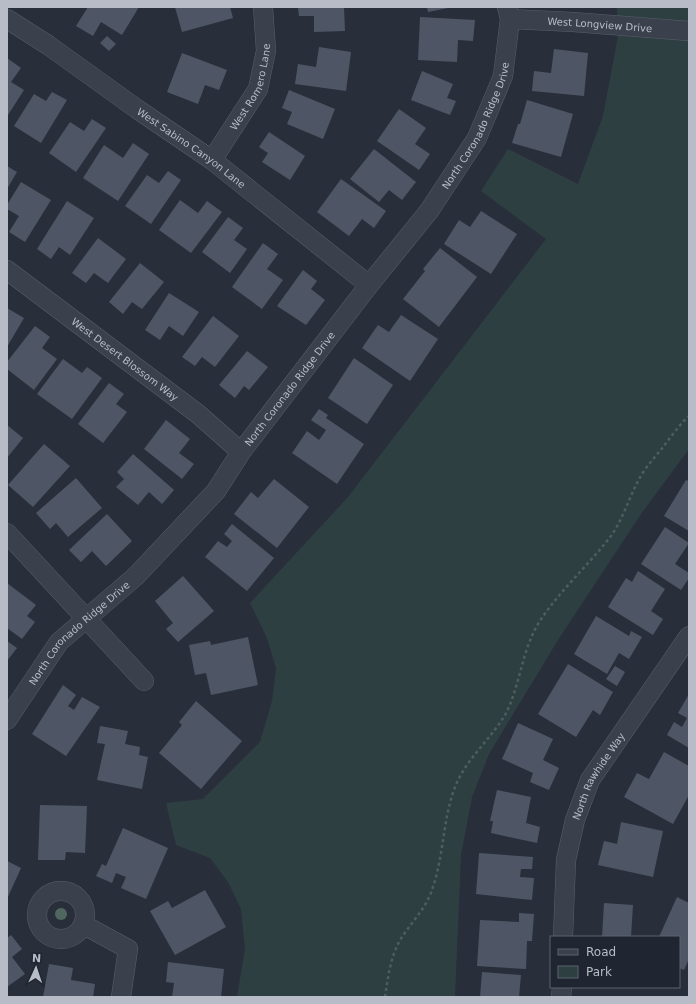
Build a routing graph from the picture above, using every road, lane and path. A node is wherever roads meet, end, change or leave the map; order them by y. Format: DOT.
graph roads {
  1 [pos="263,7"];
  2 [pos="509,13"];
  3 [pos="7,19"];
  4 [pos="689,31"];
  5 [pos="212,160"];
  6 [pos="7,270"];
  7 [pos="369,285"];
  8 [pos="689,416"];
  9 [pos="241,452"];
  10 [pos="7,533"];
  11 [pos="87,619"];
  12 [pos="689,636"];
  13 [pos="144,681"];
  14 [pos="7,720"];
  15 [pos="84,925"];
  16 [pos="563,936"];
  17 [pos="121,997"];
  18 [pos="385,997"];
  1 -- 5 [label="street, West Romero Lane"];
  2 -- 4 [label="street, West Longview Drive"];
  2 -- 7 [label="street, North Coronado Ridge Drive"];
  3 -- 5 [label="street, West Sabino Canyon Lane"];
  5 -- 7 [label="street, West Sabino Canyon Lane"];
  6 -- 9 [label="street, West Desert Blossom Way"];
  7 -- 9 [label="street, North Coronado Ridge Drive"];
  8 -- 18 [label="path"];
  9 -- 11 [label="street, North Coronado Ridge Drive"];
  10 -- 11 [label="street"];
  11 -- 13 [label="street"];
  11 -- 14 [label="street, North Coronado Ridge Drive"];
  12 -- 16 [label="street, North Rawhide Way"];
  15 -- 17 [label="street"];
}
